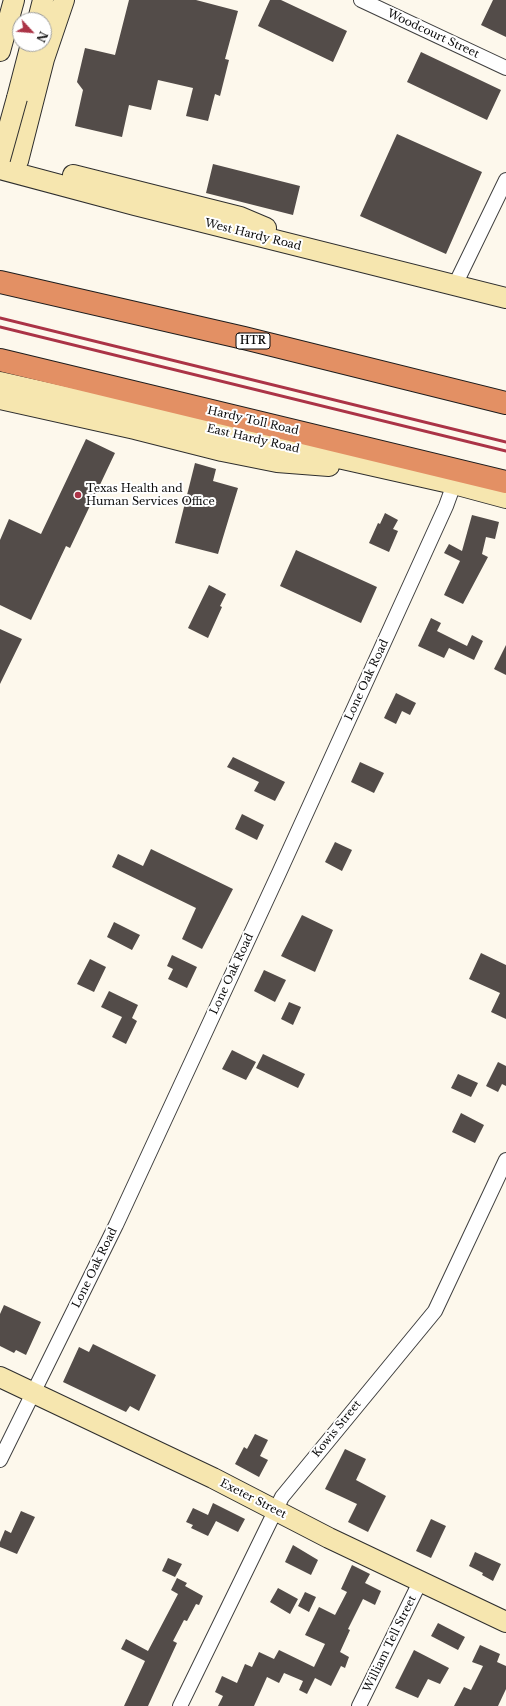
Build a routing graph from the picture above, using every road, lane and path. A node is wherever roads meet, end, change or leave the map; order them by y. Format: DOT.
graph roads {
  1 [pos="14,0"];
  2 [pos="43,0"];
  3 [pos="64,0"];
  4 [pos="361,0"];
  5 [pos="40,12"];
  6 [pos="0,52"];
  7 [pos="30,52"];
  8 [pos="506,68"];
  9 [pos="24,105"];
  10 [pos="0,134"];
  11 [pos="4,161"];
  12 [pos="506,180"];
  13 [pos="313,250"];
  14 [pos="0,282"];
  15 [pos="455,285"];
  16 [pos="506,298"];
  17 [pos="0,360"];
  18 [pos="0,382"];
  19 [pos="0,399"];
  20 [pos="506,403"];
  21 [pos="506,482"];
  22 [pos="454,484"];
  23 [pos="506,498"];
  24 [pos="506,1160"];
  25 [pos="0,1377"];
  26 [pos="33,1392"];
  27 [pos="0,1460"];
  28 [pos="276,1510"];
  29 [pos="420,1582"];
  30 [pos="506,1622"];
  31 [pos="180,1706"];
  32 [pos="359,1706"];
  1 -- 6 [label="main road"];
  2 -- 5 [label="main road"];
  3 -- 9 [label="main road"];
  4 -- 8 [label="street, Woodcourt Street"];
  7 -- 9 [label="main road"];
  9 -- 10 [label="main road"];
  9 -- 11 [label="main road, bridge"];
  11 -- 13 [label="main road, West Hardy Road"];
  11 -- 13 [label="main road"];
  12 -- 15 [label="street"];
  13 -- 15 [label="main road, West Hardy Road"];
  14 -- 20 [label="highway, HTR"];
  15 -- 16 [label="main road, West Hardy Road"];
  17 -- 21 [label="highway, Hardy Toll Road"];
  18 -- 22 [label="main road, East Hardy Road"];
  19 -- 22 [label="main road"];
  22 -- 23 [label="main road, East Hardy Road"];
  22 -- 26 [label="street, Lone Oak Road"];
  24 -- 28 [label="street, Kowis Street"];
  25 -- 26 [label="main road, Exeter Street"];
  26 -- 27 [label="street, Lone Oak Road"];
  26 -- 28 [label="main road, Exeter Street"];
  28 -- 29 [label="main road, Exeter Street"];
  28 -- 31 [label="street, Kowis Street"];
  29 -- 30 [label="main road, Exeter Street"];
  29 -- 32 [label="street, William Tell Street"];
}
